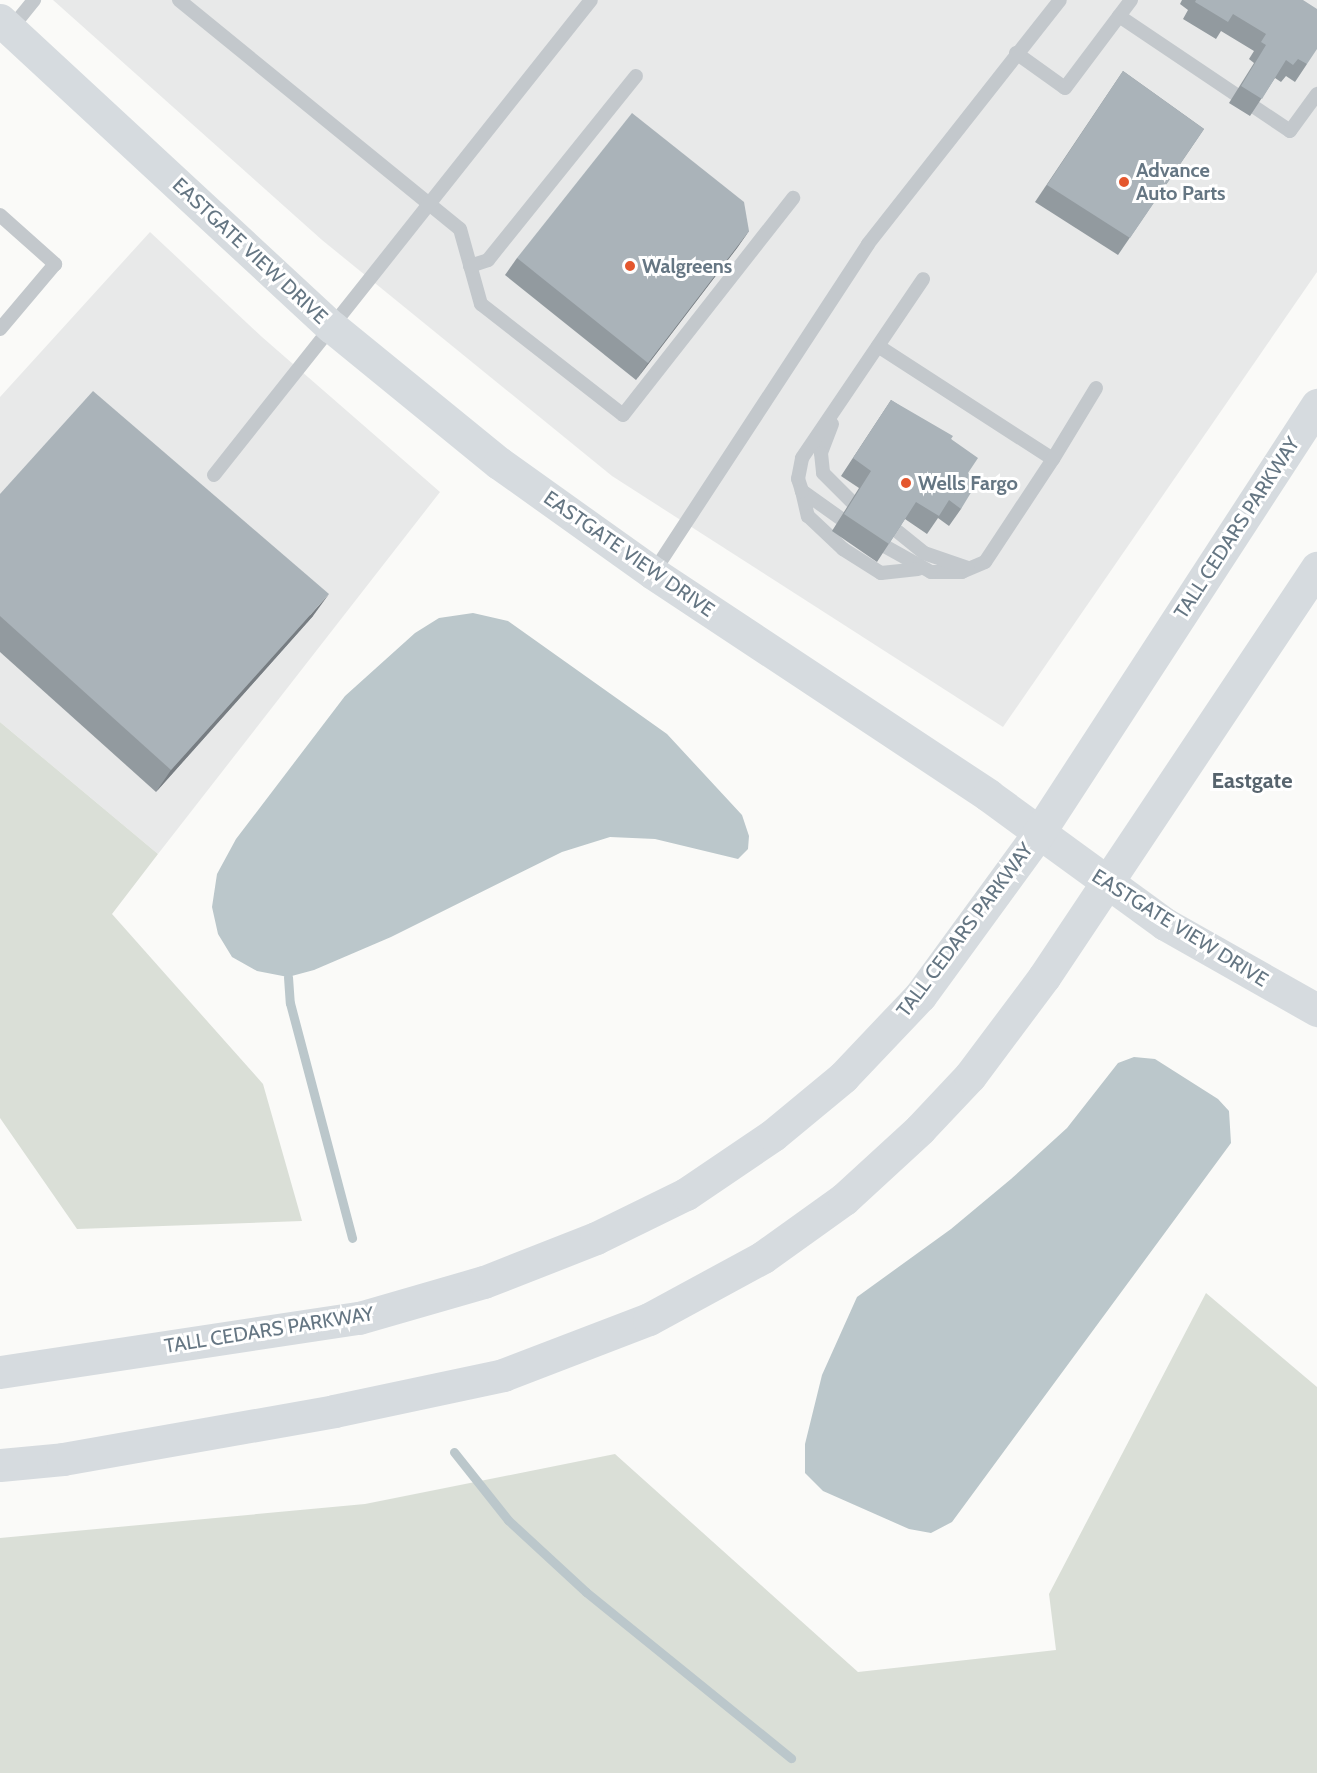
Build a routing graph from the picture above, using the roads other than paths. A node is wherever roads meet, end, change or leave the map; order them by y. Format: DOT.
graph roads {
  1 [pos="34,0"];
  2 [pos="179,0"];
  3 [pos="591,0"];
  4 [pos="1060,0"];
  5 [pos="1131,0"];
  6 [pos="1119,16"];
  7 [pos="3,30"];
  8 [pos="1016,53"];
  9 [pos="636,76"];
  10 [pos="1317,94"];
  11 [pos="793,198"];
  12 [pos="431,202"];
  13 [pos="0,215"];
  14 [pos="470,266"];
  15 [pos="922,279"];
  16 [pos="332,327"];
  17 [pos="0,329"];
  18 [pos="878,346"];
  19 [pos="1096,388"];
  20 [pos="838,405"];
  21 [pos="1317,405"];
  22 [pos="1053,459"];
  23 [pos="214,475"];
  24 [pos="802,491"];
  25 [pos="851,501"];
  26 [pos="840,518"];
  27 [pos="897,531"];
  28 [pos="886,547"];
  29 [pos="1317,568"];
  30 [pos="918,569"];
  31 [pos="969,569"];
  32 [pos="653,573"];
  33 [pos="1038,834"];
  34 [pos="1107,885"];
  35 [pos="1317,1010"];
  36 [pos="0,1371"];
  37 [pos="0,1466"];
  1 -- 7 [label="lane"];
  2 -- 12 [label="lane"];
  3 -- 12 [label="lane"];
  4 -- 8 [label="lane"];
  5 -- 6 [label="lane"];
  6 -- 8 [label="lane"];
  6 -- 10 [label="lane"];
  7 -- 16 [label="main road, EASTGATE VIEW DRIVE"];
  8 -- 32 [label="lane"];
  9 -- 14 [label="lane"];
  11 -- 14 [label="lane"];
  12 -- 14 [label="lane"];
  12 -- 16 [label="lane"];
  13 -- 17 [label="lane"];
  15 -- 18 [label="lane"];
  16 -- 23 [label="lane"];
  16 -- 32 [label="main road, EASTGATE VIEW DRIVE"];
  18 -- 20 [label="lane"];
  18 -- 22 [label="lane"];
  19 -- 22 [label="lane"];
  20 -- 24 [label="lane"];
  20 -- 25 [label="lane"];
  21 -- 33 [label="main road, TALL CEDARS PARKWAY"];
  22 -- 31 [label="lane"];
  24 -- 26 [label="lane"];
  24 -- 30 [label="lane"];
  27 -- 31 [label="lane"];
  28 -- 30 [label="lane"];
  29 -- 34 [label="main road"];
  30 -- 31 [label="lane"];
  32 -- 33 [label="main road, EASTGATE VIEW DRIVE"];
  33 -- 34 [label="main road, EASTGATE VIEW DRIVE"];
  33 -- 36 [label="main road, TALL CEDARS PARKWAY"];
  34 -- 35 [label="main road, EASTGATE VIEW DRIVE"];
  34 -- 37 [label="main road"];
}
